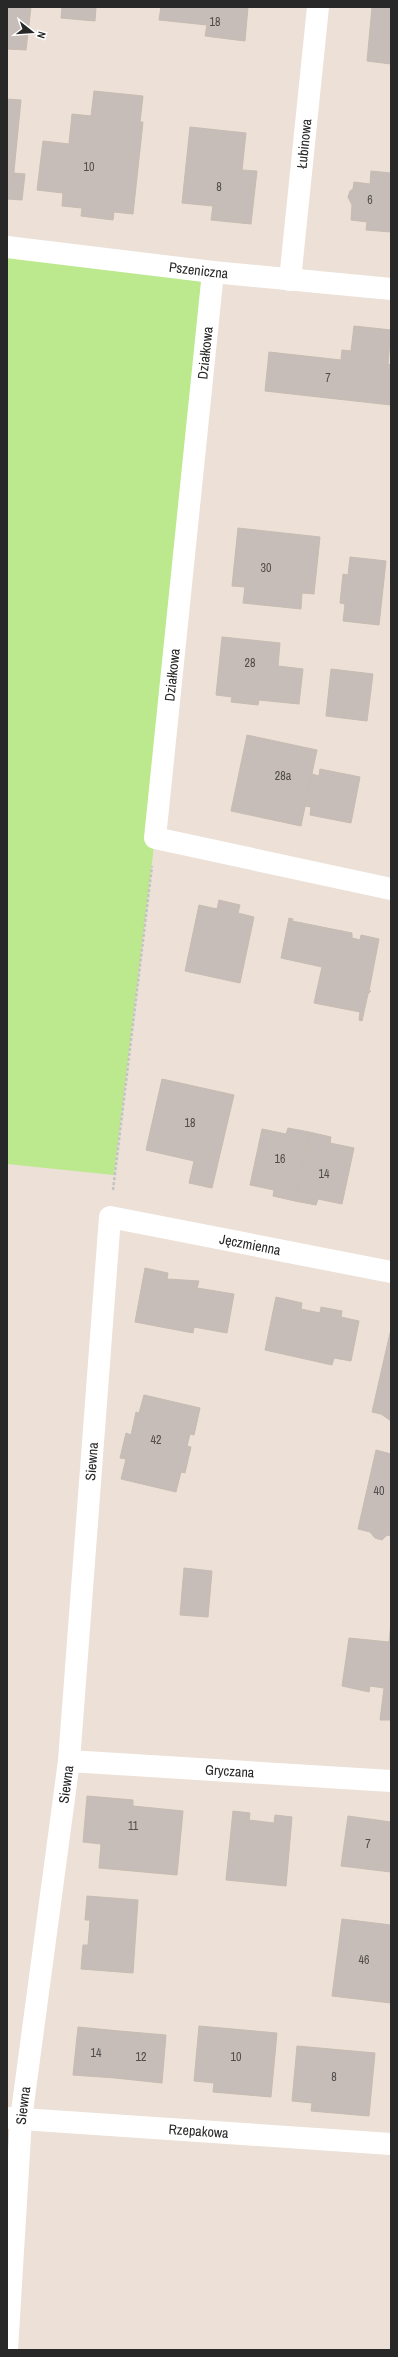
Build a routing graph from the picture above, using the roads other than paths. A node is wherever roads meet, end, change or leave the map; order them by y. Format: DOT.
graph roads {
  1 [pos="318,7"];
  2 [pos="7,247"];
  3 [pos="213,272"];
  4 [pos="290,280"];
  5 [pos="391,289"];
  6 [pos="391,889"];
  7 [pos="110,1217"];
  8 [pos="391,1272"];
  9 [pos="69,1761"];
  10 [pos="391,1781"];
  11 [pos="14,2118"];
  12 [pos="391,2144"];
  13 [pos="7,2350"];
  1 -- 4 [label="street, Łubinowa"];
  2 -- 3 [label="street, Pszeniczna"];
  3 -- 4 [label="street, Pszeniczna"];
  3 -- 6 [label="street, Działkowa"];
  4 -- 5 [label="street, Pszeniczna"];
  7 -- 8 [label="street, Jęczmienna"];
  7 -- 9 [label="street, Siewna"];
  9 -- 10 [label="street, Gryczana"];
  9 -- 11 [label="street, Siewna"];
  11 -- 12 [label="street, Rzepakowa"];
  11 -- 13 [label="street, Siewna"];
}
